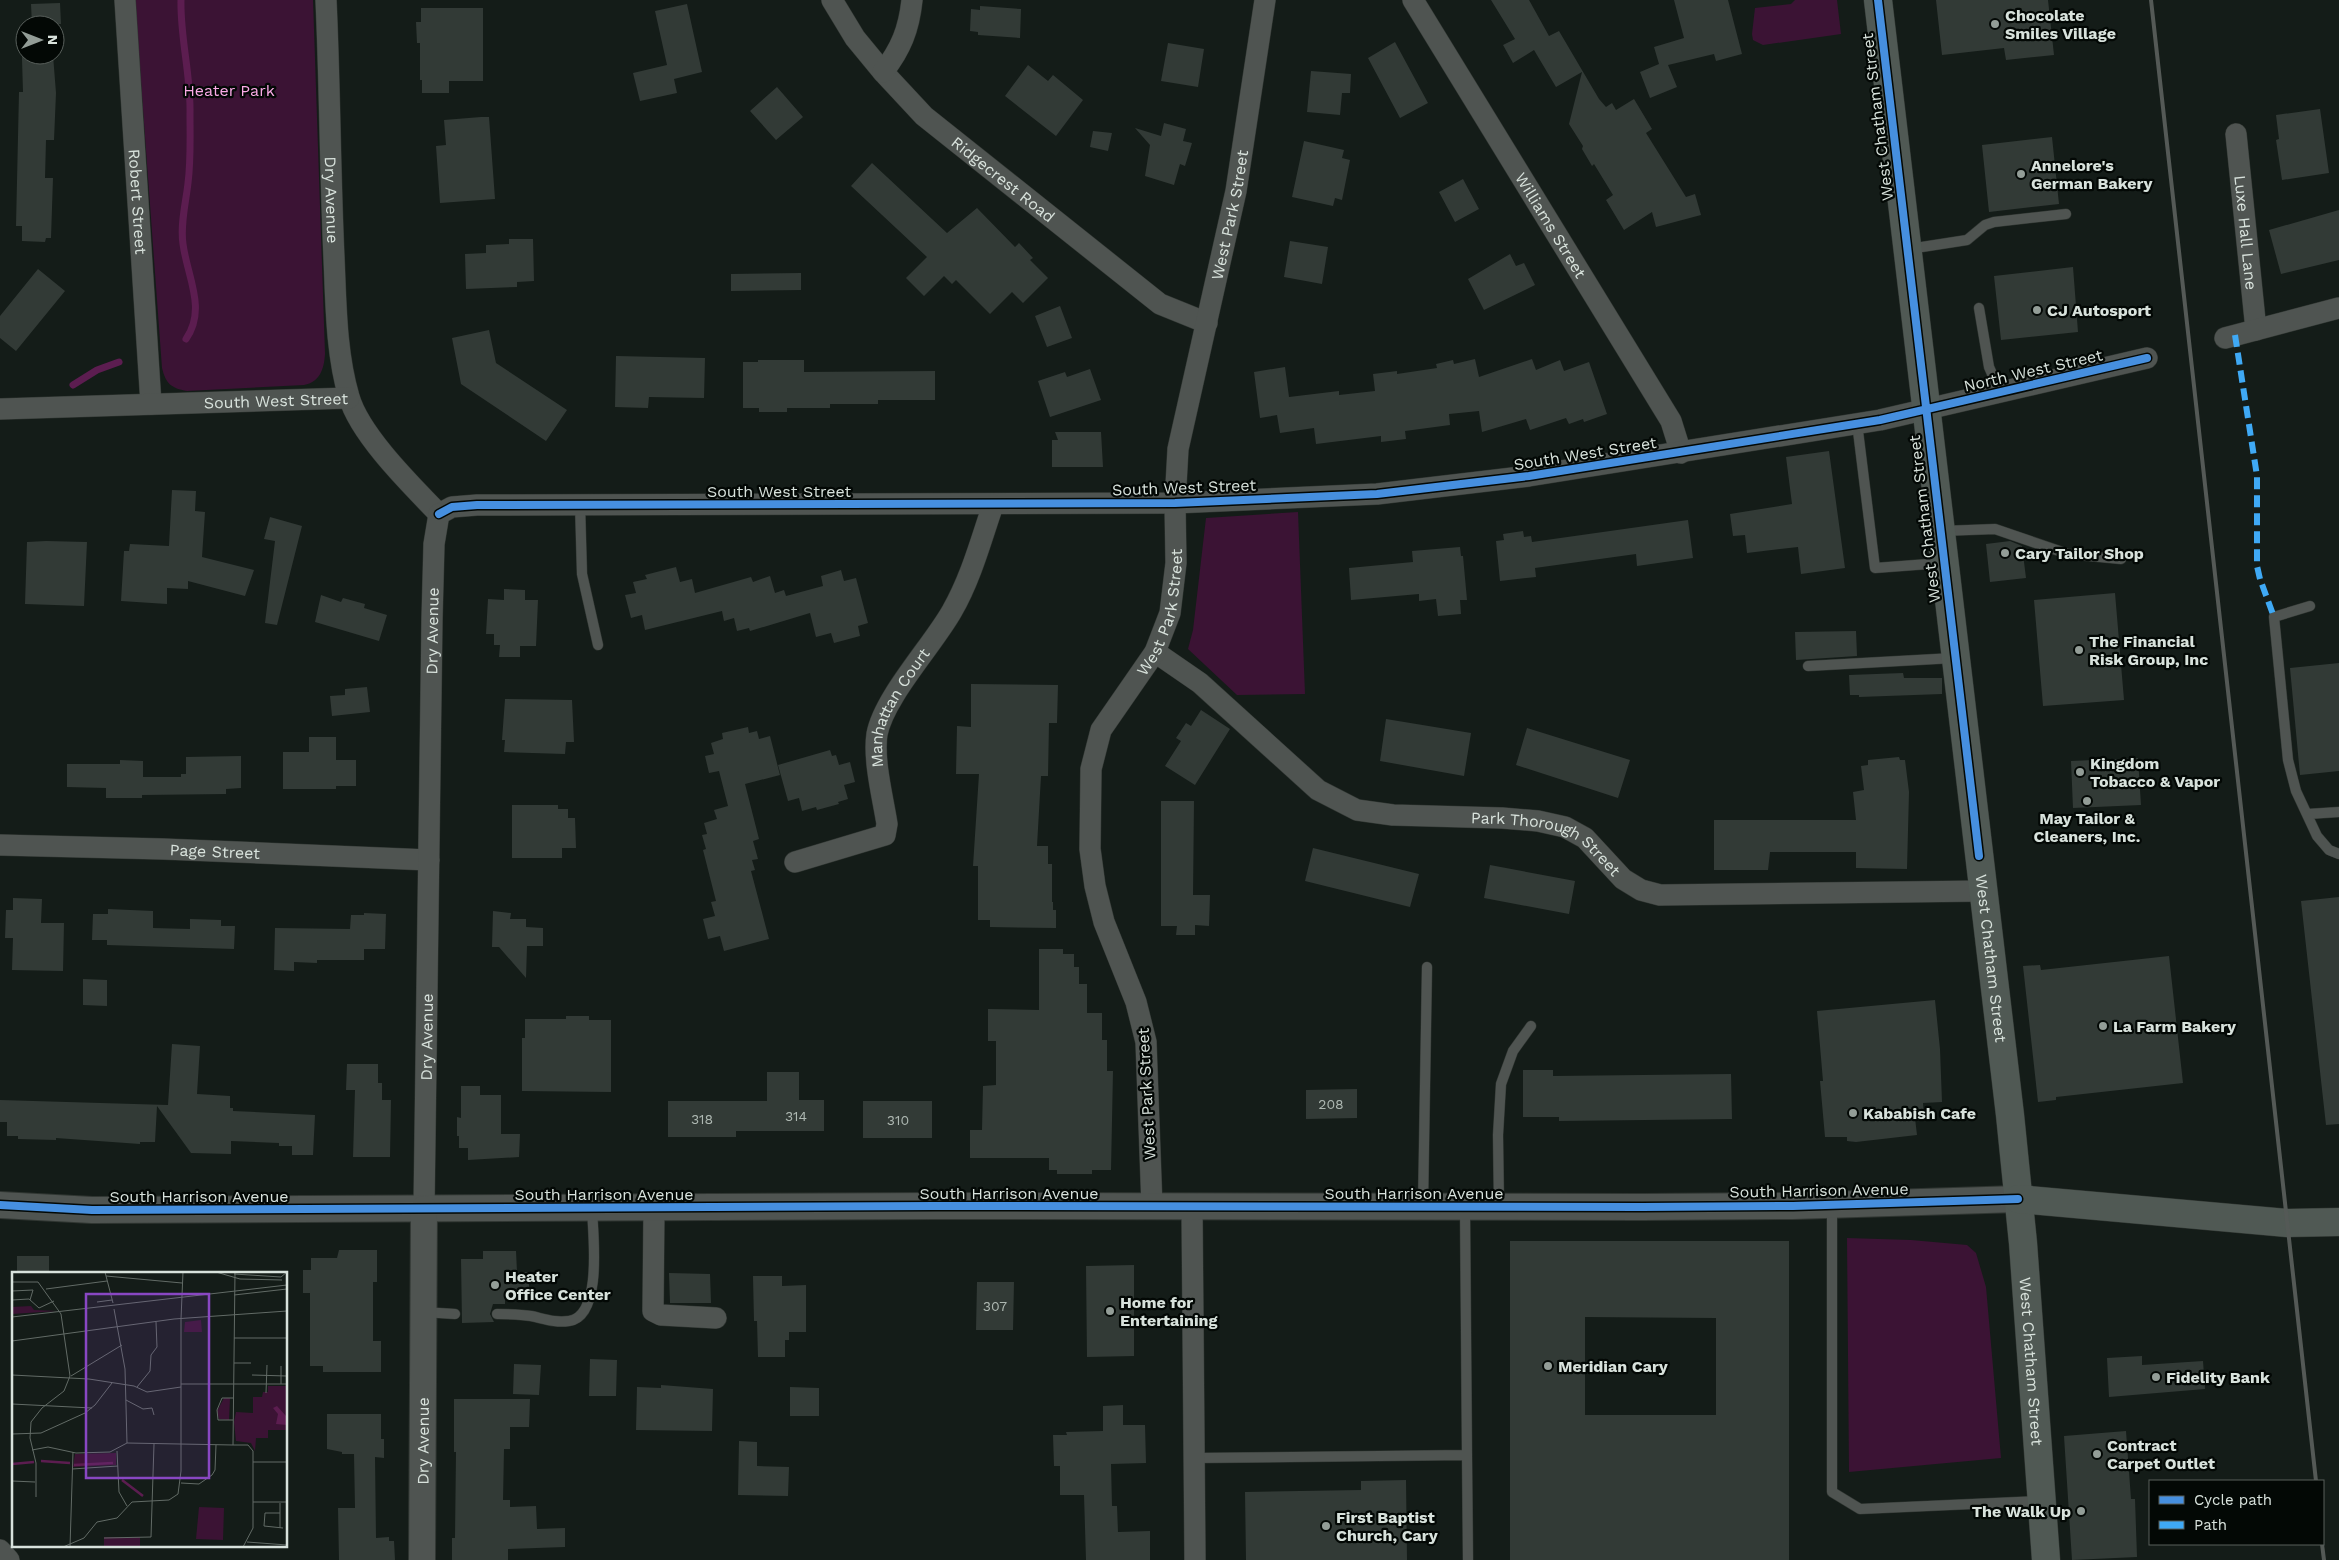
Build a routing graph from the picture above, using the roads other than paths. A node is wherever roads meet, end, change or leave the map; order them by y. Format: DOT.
graph roads {
  1 [pos="124,0"];
  2 [pos="326,0"];
  3 [pos="832,0"];
  4 [pos="912,0"];
  5 [pos="1265,0"];
  6 [pos="1413,0"];
  7 [pos="1878,0"];
  8 [pos="883,72"];
  9 [pos="2236,134"];
  10 [pos="2066,214"];
  11 [pos="1907,249"];
  12 [pos="1979,308"];
  13 [pos="2339,308"];
  14 [pos="1207,323"];
  15 [pos="2256,330"];
  16 [pos="2225,338"];
  17 [pos="2147,358"];
  18 [pos="2000,392"];
  19 [pos="349,398"];
  20 [pos="151,404"];
  21 [pos="0,409"];
  22 [pos="1925,410"];
  23 [pos="1857,423"];
  24 [pos="1681,453"];
  25 [pos="1175,503"];
  26 [pos="580,504"];
  27 [pos="993,505"];
  28 [pos="438,514"];
  29 [pos="1940,531"];
  30 [pos="2121,560"];
  31 [pos="1943,563"];
  32 [pos="2310,606"];
  33 [pos="598,646"];
  34 [pos="1155,652"];
  35 [pos="1955,658"];
  36 [pos="1808,666"];
  37 [pos="2339,812"];
  38 [pos="2308,814"];
  39 [pos="0,845"];
  40 [pos="2339,854"];
  41 [pos="429,860"];
  42 [pos="795,862"];
  43 [pos="1983,891"];
  44 [pos="1427,967"];
  45 [pos="1531,1026"];
  46 [pos="2018,1200"];
  47 [pos="1832,1204"];
  48 [pos="0,1205"];
  49 [pos="1152,1207"];
  50 [pos="1192,1207"];
  51 [pos="1423,1207"];
  52 [pos="1465,1207"];
  53 [pos="1499,1207"];
  54 [pos="654,1208"];
  55 [pos="424,1209"];
  56 [pos="592,1209"];
  57 [pos="2339,1222"];
  58 [pos="423,1312"];
  59 [pos="455,1314"];
  60 [pos="496,1314"];
  61 [pos="716,1318"];
  62 [pos="1467,1455"];
  63 [pos="1194,1458"];
  64 [pos="2042,1501"];
  65 [pos="0,1550"];
  66 [pos="9,1560"];
  67 [pos="422,1560"];
  68 [pos="1195,1560"];
  69 [pos="1468,1560"];
  70 [pos="2046,1560"];
  1 -- 20 [label="street, Robert Street"];
  2 -- 19 [label="street, Dry Avenue"];
  3 -- 8 [label="street, Ridgecrest Road"];
  4 -- 8 [label="street"];
  5 -- 14 [label="street, West Park Street"];
  6 -- 24 [label="street, Williams Street"];
  7 -- 11 [label="main road, West Chatham Street"];
  8 -- 14 [label="street, Ridgecrest Road"];
  9 -- 15 [label="street, Luxe Hall Lane"];
  10 -- 11 [label="lane"];
  11 -- 22 [label="main road, West Chatham Street"];
  12 -- 18 [label="lane"];
  13 -- 15 [label="street"];
  14 -- 25 [label="street, West Park Street"];
  15 -- 16 [label="street"];
  17 -- 18 [label="street, North West Street"];
  18 -- 22 [label="street, North West Street"];
  19 -- 20 [label="street, South West Street"];
  19 -- 28 [label="street, South West Street"];
  20 -- 21 [label="street, South West Street"];
  22 -- 23 [label="street, South West Street"];
  22 -- 29 [label="main road, West Chatham Street"];
  23 -- 24 [label="street, South West Street"];
  23 -- 31 [label="lane"];
  24 -- 25 [label="street, South West Street"];
  25 -- 27 [label="street, South West Street"];
  25 -- 34 [label="street, West Park Street"];
  26 -- 27 [label="street, South West Street"];
  26 -- 28 [label="street, South West Street"];
  26 -- 33 [label="lane"];
  27 -- 42 [label="street, Manhattan Court"];
  28 -- 41 [label="street, Dry Avenue"];
  29 -- 30 [label="lane"];
  29 -- 31 [label="main road, West Chatham Street"];
  31 -- 35 [label="main road, West Chatham Street"];
  32 -- 38 [label="lane"];
  34 -- 43 [label="street, Park Thorough Street"];
  34 -- 49 [label="street, West Park Street"];
  35 -- 36 [label="lane"];
  35 -- 43 [label="main road, West Chatham Street"];
  37 -- 38 [label="lane"];
  38 -- 40 [label="lane"];
  39 -- 41 [label="street, Page Street"];
  41 -- 55 [label="street, Dry Avenue"];
  43 -- 46 [label="main road, West Chatham Street"];
  44 -- 51 [label="lane"];
  45 -- 53 [label="lane"];
  46 -- 47 [label="street, South Harrison Avenue"];
  46 -- 57 [label="main road, South Harrison Avenue"];
  46 -- 64 [label="main road, West Chatham Street"];
  47 -- 53 [label="street, South Harrison Avenue"];
  47 -- 64 [label="lane"];
  48 -- 55 [label="street, South Harrison Avenue"];
  49 -- 50 [label="street, South Harrison Avenue"];
  49 -- 54 [label="street, South Harrison Avenue"];
  50 -- 51 [label="street, South Harrison Avenue"];
  50 -- 63 [label="street"];
  51 -- 52 [label="street, South Harrison Avenue"];
  52 -- 53 [label="street, South Harrison Avenue"];
  52 -- 62 [label="lane"];
  54 -- 56 [label="street, South Harrison Avenue"];
  54 -- 61 [label="street"];
  55 -- 56 [label="street, South Harrison Avenue"];
  55 -- 58 [label="street, Dry Avenue"];
  56 -- 60 [label="lane"];
  58 -- 59 [label="lane"];
  58 -- 67 [label="street, Dry Avenue"];
  62 -- 63 [label="lane"];
  62 -- 69 [label="lane"];
  63 -- 68 [label="street"];
  64 -- 70 [label="main road, West Chatham Street"];
  65 -- 66 [label="street"];
}
